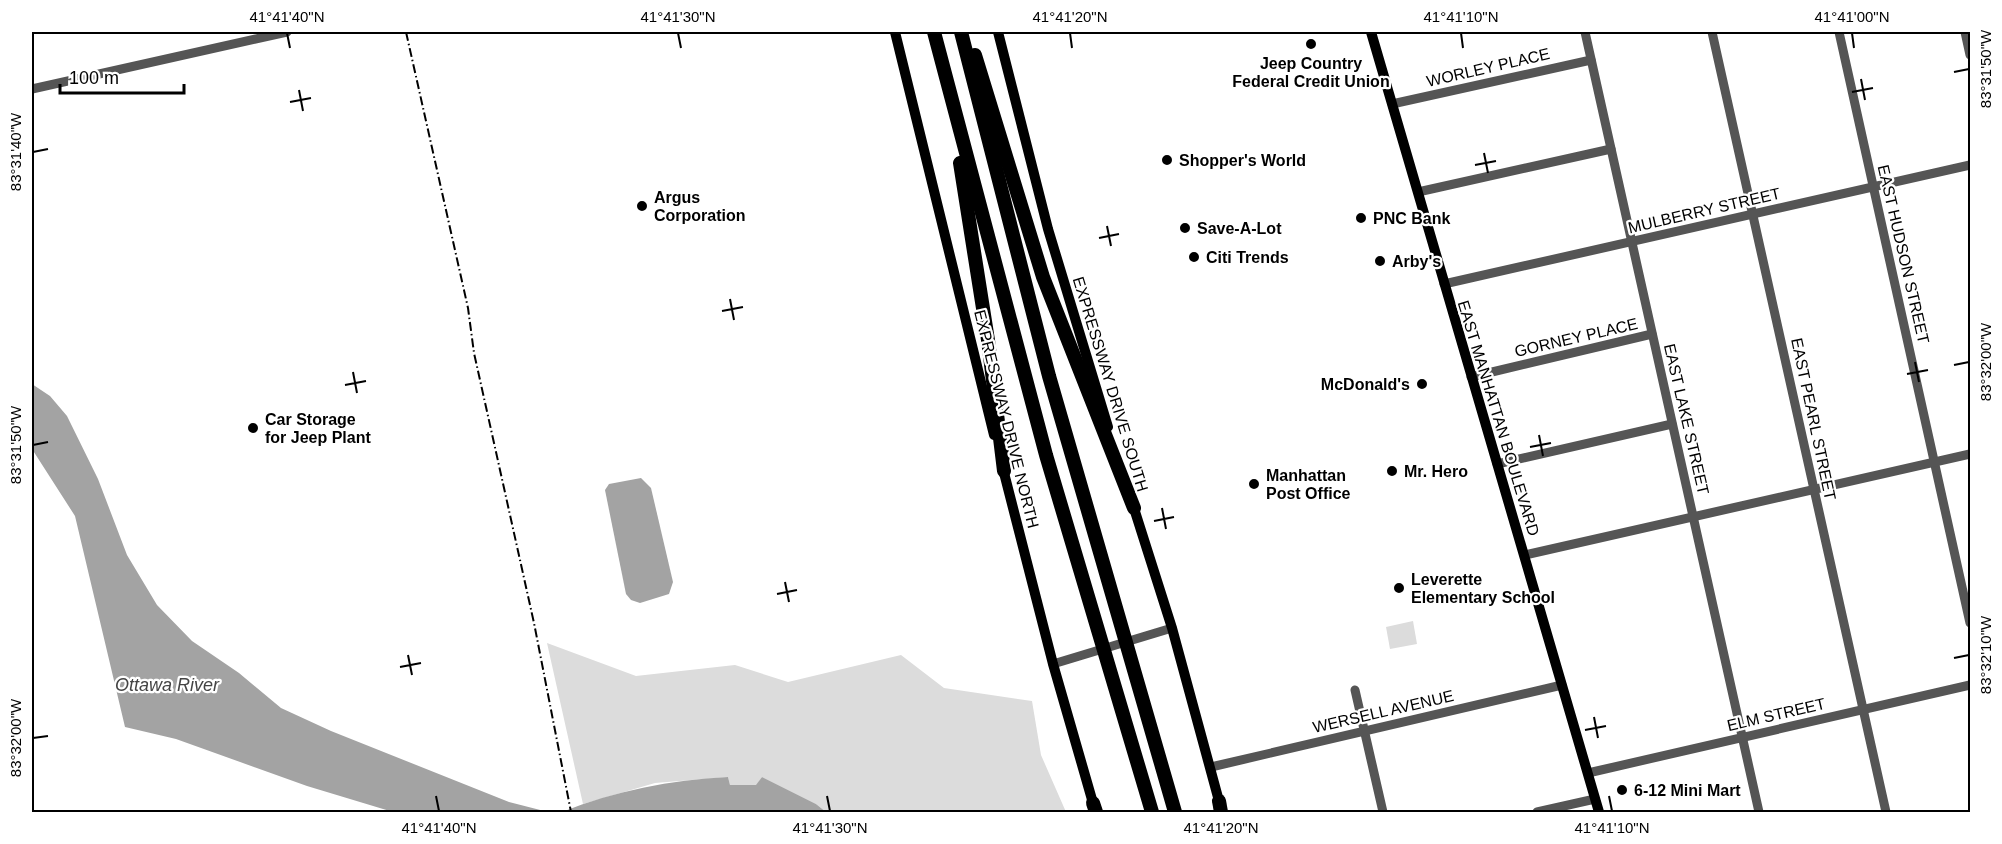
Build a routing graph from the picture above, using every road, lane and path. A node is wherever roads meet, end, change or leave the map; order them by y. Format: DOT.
graph roads {
  1 [pos="286,32"];
  2 [pos="895,32"];
  3 [pos="934,32"];
  4 [pos="961,32"];
  5 [pos="967,32"];
  6 [pos="998,32"];
  7 [pos="1371,32"];
  8 [pos="1585,32"];
  9 [pos="1712,32"];
  10 [pos="1839,32"];
  11 [pos="1965,32"];
  12 [pos="1971,55"];
  13 [pos="1592,60"];
  14 [pos="32,89"];
  15 [pos="949,93"];
  16 [pos="1392,104"];
  17 [pos="1611,149"];
  18 [pos="1971,165"];
  19 [pos="1873,187"];
  20 [pos="1418,192"];
  21 [pos="1753,214"];
  22 [pos="1632,242"];
  23 [pos="1444,284"];
  24 [pos="1652,334"];
  25 [pos="1470,377"];
  26 [pos="1672,424"];
  27 [pos="1971,454"];
  28 [pos="1934,462"];
  29 [pos="1497,464"];
  30 [pos="1004,471"];
  31 [pos="1814,489"];
  32 [pos="1134,508"];
  33 [pos="1693,517"];
  34 [pos="1525,555"];
  35 [pos="1971,623"];
  36 [pos="1172,628"];
  37 [pos="1053,664"];
  38 [pos="1562,685"];
  39 [pos="1971,685"];
  40 [pos="1354,690"];
  41 [pos="1863,709"];
  42 [pos="1364,730"];
  43 [pos="1742,737"];
  44 [pos="1211,767"];
  45 [pos="1588,772"];
  46 [pos="1595,799"];
  47 [pos="1221,809"];
  48 [pos="1095,810"];
  49 [pos="1152,813"];
  50 [pos="1175,813"];
  51 [pos="1383,813"];
  52 [pos="1537,813"];
  53 [pos="1599,813"];
  54 [pos="1759,813"];
  55 [pos="1886,813"];
  1 -- 14 [label="street"];
  2 -- 30 [label="main road, EXPRESSWAY DRIVE NORTH"];
  3 -- 15 [label="highway"];
  4 -- 50 [label="highway"];
  5 -- 32 [label="highway"];
  6 -- 32 [label="main road, EXPRESSWAY DRIVE SOUTH"];
  7 -- 16 [label="main road, EAST MANHATTAN BOULEVARD"];
  8 -- 13 [label="street, EAST LAKE STREET"];
  9 -- 21 [label="street, EAST PEARL STREET"];
  10 -- 19 [label="street, EAST HUDSON STREET"];
  11 -- 12 [label="street"];
  13 -- 16 [label="street, WORLEY PLACE"];
  13 -- 17 [label="street, EAST LAKE STREET"];
  15 -- 30 [label="highway"];
  15 -- 49 [label="highway"];
  16 -- 20 [label="main road, EAST MANHATTAN BOULEVARD"];
  17 -- 20 [label="street"];
  17 -- 22 [label="street, EAST LAKE STREET"];
  18 -- 19 [label="street, MULBERRY STREET"];
  19 -- 21 [label="street, MULBERRY STREET"];
  19 -- 28 [label="street, EAST HUDSON STREET"];
  20 -- 23 [label="main road, EAST MANHATTAN BOULEVARD"];
  21 -- 22 [label="street, MULBERRY STREET"];
  21 -- 31 [label="street, EAST PEARL STREET"];
  22 -- 23 [label="street, MULBERRY STREET"];
  22 -- 24 [label="street, EAST LAKE STREET"];
  23 -- 25 [label="main road, EAST MANHATTAN BOULEVARD"];
  24 -- 25 [label="street, GORNEY PLACE"];
  24 -- 26 [label="street, EAST LAKE STREET"];
  25 -- 29 [label="main road, EAST MANHATTAN BOULEVARD"];
  26 -- 29 [label="street"];
  26 -- 33 [label="street, EAST LAKE STREET"];
  27 -- 28 [label="street"];
  28 -- 31 [label="street"];
  28 -- 35 [label="street, EAST HUDSON STREET"];
  29 -- 34 [label="main road, EAST MANHATTAN BOULEVARD"];
  30 -- 37 [label="main road, EXPRESSWAY DRIVE NORTH"];
  31 -- 33 [label="street"];
  31 -- 41 [label="street, EAST PEARL STREET"];
  32 -- 36 [label="main road, EXPRESSWAY DRIVE SOUTH"];
  33 -- 34 [label="street"];
  33 -- 43 [label="street, EAST LAKE STREET"];
  34 -- 38 [label="main road, EAST MANHATTAN BOULEVARD"];
  36 -- 37 [label="street"];
  36 -- 44 [label="main road, EXPRESSWAY DRIVE SOUTH"];
  37 -- 48 [label="main road, EXPRESSWAY DRIVE NORTH"];
  38 -- 42 [label="street, WERSELL AVENUE"];
  38 -- 45 [label="main road, EAST MANHATTAN BOULEVARD"];
  39 -- 41 [label="street, ELM STREET"];
  40 -- 42 [label="street"];
  41 -- 43 [label="street, ELM STREET"];
  41 -- 55 [label="street, EAST PEARL STREET"];
  42 -- 44 [label="street, WERSELL AVENUE"];
  42 -- 51 [label="street"];
  43 -- 45 [label="street, ELM STREET"];
  43 -- 54 [label="street, EAST LAKE STREET"];
  44 -- 47 [label="main road, EXPRESSWAY DRIVE SOUTH"];
  45 -- 46 [label="main road, EAST MANHATTAN BOULEVARD"];
  46 -- 52 [label="street"];
  46 -- 53 [label="main road, EAST MANHATTAN BOULEVARD"];
}
